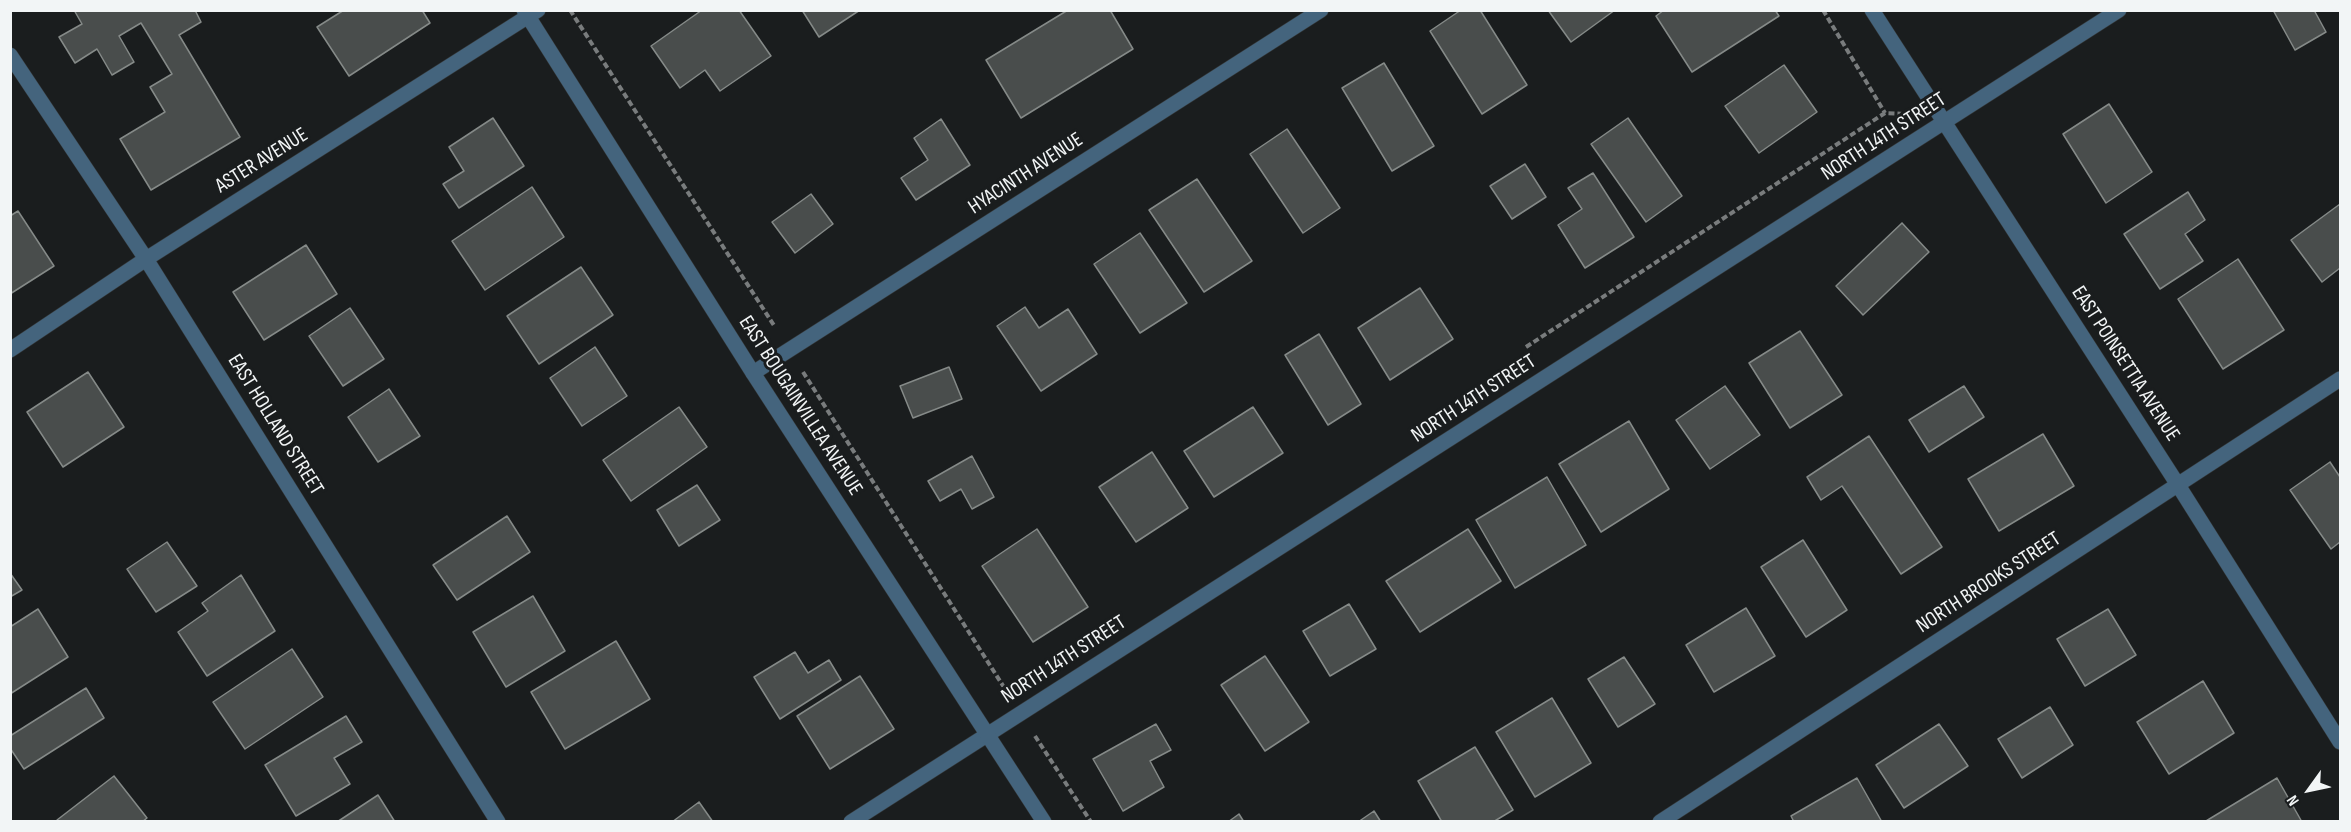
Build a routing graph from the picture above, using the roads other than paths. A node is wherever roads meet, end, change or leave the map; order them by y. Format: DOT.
graph roads {
  1 [pos="1321,10"];
  2 [pos="1872,10"];
  3 [pos="2119,10"];
  4 [pos="530,13"];
  5 [pos="10,55"];
  6 [pos="1944,124"];
  7 [pos="146,259"];
  8 [pos="10,350"];
  9 [pos="753,373"];
  10 [pos="2340,379"];
  11 [pos="2178,485"];
  12 [pos="987,734"];
  13 [pos="2340,742"];
  14 [pos="498,822"];
  15 [pos="851,822"];
  16 [pos="1044,822"];
  17 [pos="1660,822"];
  1 -- 9 [label="street, HYACINTH AVENUE"];
  2 -- 6 [label="street, EAST POINSETTIA AVENUE"];
  3 -- 6 [label="street, NORTH 14TH STREET"];
  4 -- 7 [label="street, ASTER AVENUE"];
  4 -- 9 [label="street, EAST BOUGAINVILLEA AVENUE"];
  5 -- 7 [label="street, EAST HOLLAND STREET"];
  6 -- 11 [label="street, EAST POINSETTIA AVENUE"];
  6 -- 12 [label="street, NORTH 14TH STREET"];
  7 -- 8 [label="street, ASTER AVENUE"];
  7 -- 14 [label="street, EAST HOLLAND STREET"];
  9 -- 12 [label="street, EAST BOUGAINVILLEA AVENUE"];
  10 -- 11 [label="street, NORTH BROOKS STREET"];
  11 -- 13 [label="street, EAST POINSETTIA AVENUE"];
  11 -- 17 [label="street, NORTH BROOKS STREET"];
  12 -- 15 [label="street, NORTH 14TH STREET"];
  12 -- 16 [label="street, EAST BOUGAINVILLEA AVENUE"];
}
